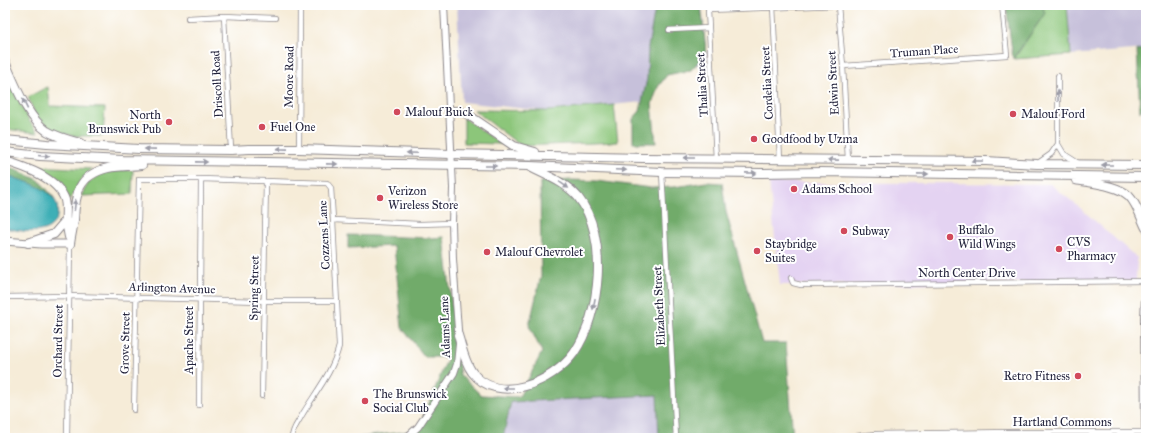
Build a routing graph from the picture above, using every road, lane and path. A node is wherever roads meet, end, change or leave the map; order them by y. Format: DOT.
graph roads {
  1 [pos="300,5"];
  2 [pos="444,5"];
  3 [pos="839,5"];
  4 [pos="1002,5"];
  5 [pos="773,6"];
  6 [pos="224,16"];
  7 [pos="188,18"];
  8 [pos="275,18"];
  9 [pos="709,28"];
  10 [pos="669,30"];
  11 [pos="5,62"];
  12 [pos="843,66"];
  13 [pos="1058,76"];
  14 [pos="449,111"];
  15 [pos="5,140"];
  16 [pos="1058,144"];
  17 [pos="90,147"];
  18 [pos="298,149"];
  19 [pos="231,150"];
  20 [pos="5,152"];
  21 [pos="451,154"];
  22 [pos="549,156"];
  23 [pos="716,159"];
  24 [pos="780,160"];
  25 [pos="848,160"];
  26 [pos="5,161"];
  27 [pos="187,161"];
  28 [pos="1037,164"];
  29 [pos="1081,165"];
  30 [pos="1146,165"];
  31 [pos="452,166"];
  32 [pos="530,166"];
  33 [pos="662,172"];
  34 [pos="1057,176"];
  35 [pos="1146,177"];
  36 [pos="139,179"];
  37 [pos="200,179"];
  38 [pos="266,181"];
  39 [pos="66,220"];
  40 [pos="334,220"];
  41 [pos="452,223"];
  42 [pos="1146,228"];
  43 [pos="5,241"];
  44 [pos="28,243"];
  45 [pos="70,244"];
  46 [pos="791,278"];
  47 [pos="1146,280"];
  48 [pos="69,296"];
  49 [pos="5,297"];
  50 [pos="136,297"];
  51 [pos="200,299"];
  52 [pos="264,301"];
  53 [pos="338,301"];
  54 [pos="458,335"];
  55 [pos="262,396"];
  56 [pos="199,405"];
  57 [pos="134,410"];
  58 [pos="1011,432"];
  59 [pos="1146,432"];
  60 [pos="67,438"];
  61 [pos="292,438"];
  62 [pos="406,438"];
  63 [pos="676,438"];
  64 [pos="834,438"];
  65 [pos="839,438"];
  66 [pos="1011,438"];
  1 -- 18 [label="street, Moore Road"];
  2 -- 14 [label="street, Adams Lane"];
  3 -- 5 [label="street"];
  3 -- 12 [label="street, Edwin Street"];
  4 -- 12 [label="street, Truman Place"];
  5 -- 9 [label="street, Thalia Street"];
  5 -- 24 [label="street, Cordelia Street"];
  6 -- 7 [label="street"];
  6 -- 8 [label="street"];
  6 -- 19 [label="street, Driscoll Road"];
  9 -- 10 [label="street"];
  9 -- 23 [label="street, Thalia Street"];
  17 -- 11 [label="highway, one-way"];
  12 -- 25 [label="street, Edwin Street"];
  16 -- 13 [label="street, one-way"];
  14 -- 21 [label="street, Adams Lane"];
  14 -- 22 [label="highway"];
  15 -- 17 [label="highway"];
  16 -- 28 [label="street"];
  16 -- 29 [label="street"];
  19 -- 17 [label="highway, one-way"];
  18 -- 19 [label="highway, one-way"];
  21 -- 18 [label="highway, one-way"];
  20 -- 27 [label="highway, one-way"];
  21 -- 22 [label="highway"];
  21 -- 31 [label="street, Adams Lane"];
  23 -- 22 [label="highway, one-way"];
  23 -- 24 [label="highway"];
  25 -- 24 [label="highway, one-way"];
  28 -- 25 [label="highway, one-way"];
  26 -- 39 [label="highway"];
  27 -- 31 [label="highway, one-way"];
  45 -- 27 [label="highway, one-way"];
  28 -- 29 [label="highway"];
  30 -- 29 [label="highway, one-way"];
  31 -- 32 [label="highway, one-way"];
  31 -- 41 [label="street, Adams Lane"];
  32 -- 33 [label="highway, one-way"];
  32 -- 54 [label="highway, one-way"];
  33 -- 34 [label="highway, one-way"];
  33 -- 63 [label="street, Elizabeth Street"];
  34 -- 35 [label="highway"];
  34 -- 42 [label="highway"];
  36 -- 37 [label="street, Cozzens Lane"];
  36 -- 50 [label="street, Grove Street"];
  37 -- 38 [label="street, Cozzens Lane"];
  37 -- 51 [label="street, Apache Street"];
  38 -- 40 [label="street, Cozzens Lane"];
  38 -- 52 [label="street, Spring Street"];
  39 -- 44 [label="highway"];
  39 -- 45 [label="highway"];
  40 -- 41 [label="street"];
  40 -- 53 [label="street, Cozzens Lane"];
  41 -- 54 [label="street, Adams Lane"];
  43 -- 44 [label="main road"];
  44 -- 45 [label="main road"];
  45 -- 48 [label="street, Orchard Street"];
  46 -- 47 [label="street, North Center Drive"];
  47 -- 59 [label="street"];
  48 -- 49 [label="street, Arlington Avenue"];
  48 -- 50 [label="street, Arlington Avenue"];
  48 -- 60 [label="street, Orchard Street"];
  50 -- 51 [label="street, Arlington Avenue"];
  50 -- 57 [label="street, Grove Street"];
  51 -- 52 [label="street, Arlington Avenue"];
  51 -- 56 [label="street, Apache Street"];
  52 -- 53 [label="street, Arlington Avenue"];
  52 -- 55 [label="street, Spring Street"];
  53 -- 61 [label="street, Cozzens Lane"];
  54 -- 62 [label="street, Adams Lane"];
  58 -- 59 [label="street, Hartland Commons"];
  58 -- 65 [label="street, Hartland Commons"];
  58 -- 66 [label="street"];
  64 -- 65 [label="street, Hartland Commons"];
}
